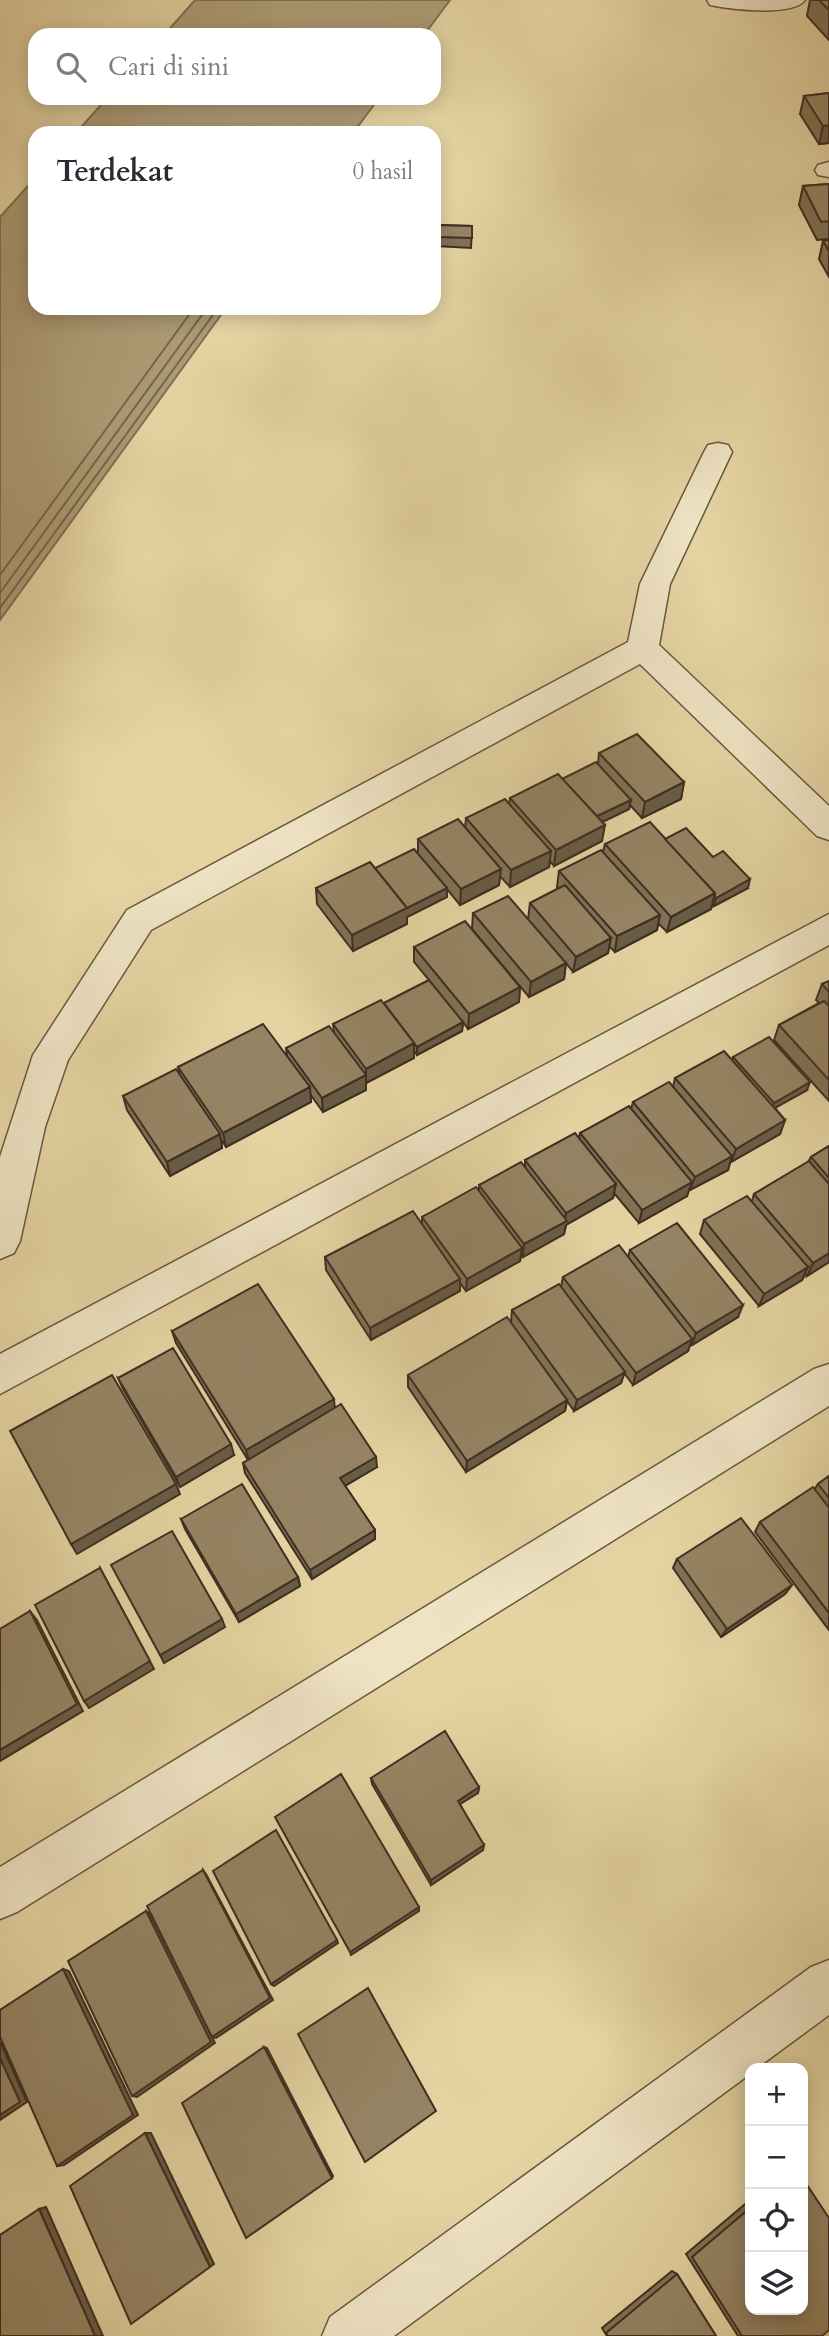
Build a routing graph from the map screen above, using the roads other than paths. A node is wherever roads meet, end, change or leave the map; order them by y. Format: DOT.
graph roads {
  1 [pos="718,0"];
  2 [pos="794,0"];
  3 [pos="718,452"];
  4 [pos="643,648"];
  5 [pos="829,827"];
  6 [pos="829,928"];
  7 [pos="0,1241"];
  8 [pos="0,1375"];
  9 [pos="829,1383"];
  10 [pos="0,1895"];
  11 [pos="829,1985"];
  12 [pos="349,2336"];
  1 -- 2 [label="street"];
  3 -- 4 [label="street"];
  4 -- 5 [label="street"];
  4 -- 7 [label="street"];
  6 -- 8 [label="street"];
  9 -- 10 [label="street"];
  11 -- 12 [label="street"];
}
